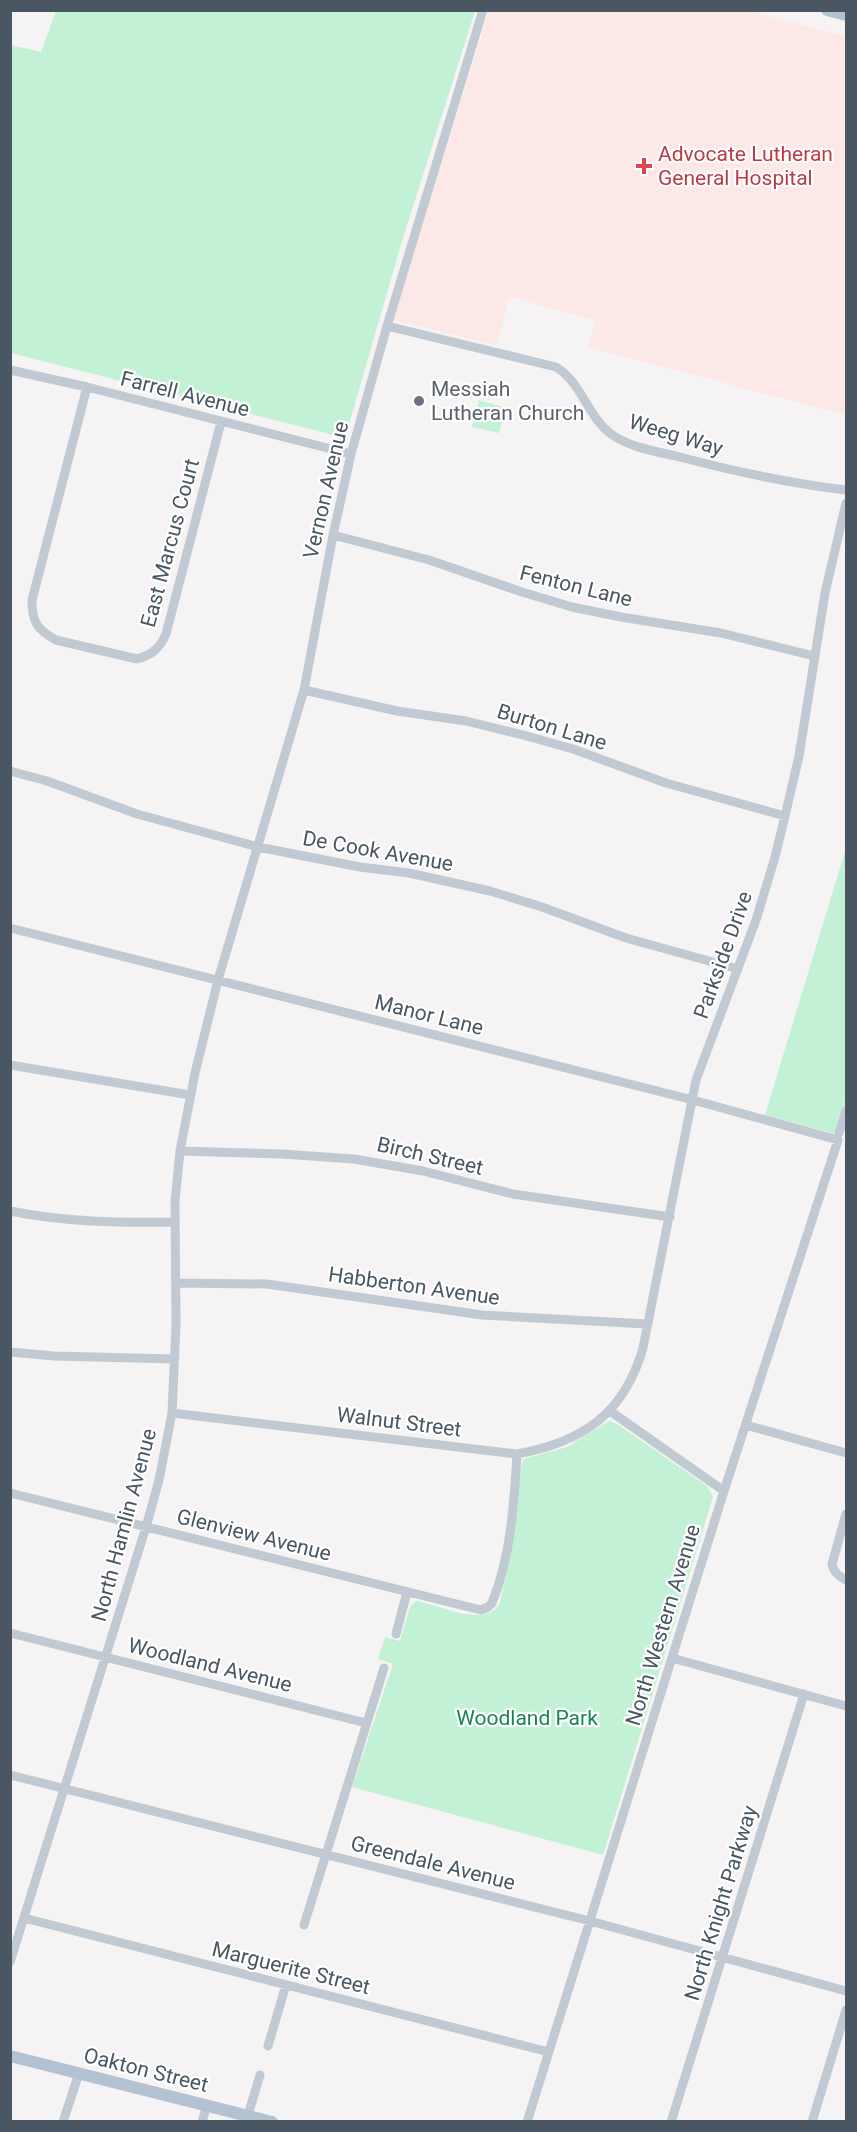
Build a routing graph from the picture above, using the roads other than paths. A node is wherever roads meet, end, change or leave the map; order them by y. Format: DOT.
graph roads {
  1 [pos="483,10"];
  2 [pos="828,10"];
  3 [pos="846,15"];
  4 [pos="387,326"];
  5 [pos="10,370"];
  6 [pos="87,387"];
  7 [pos="221,422"];
  8 [pos="351,454"];
  9 [pos="846,490"];
  10 [pos="846,503"];
  11 [pos="333,535"];
  12 [pos="814,656"];
  13 [pos="304,690"];
  14 [pos="10,771"];
  15 [pos="785,816"];
  16 [pos="258,847"];
  17 [pos="10,928"];
  18 [pos="738,969"];
  19 [pos="218,980"];
  20 [pos="10,1065"];
  21 [pos="190,1095"];
  22 [pos="693,1100"];
  23 [pos="846,1111"];
  24 [pos="839,1137"];
  25 [pos="180,1151"];
  26 [pos="10,1212"];
  27 [pos="670,1217"];
  28 [pos="174,1222"];
  29 [pos="176,1283"];
  30 [pos="647,1324"];
  31 [pos="10,1352"];
  32 [pos="175,1359"];
  33 [pos="610,1411"];
  34 [pos="172,1413"];
  35 [pos="746,1425"];
  36 [pos="846,1453"];
  37 [pos="517,1454"];
  38 [pos="724,1491"];
  39 [pos="10,1492"];
  40 [pos="846,1514"];
  41 [pos="146,1527"];
  42 [pos="846,1580"];
  43 [pos="407,1592"];
  44 [pos="10,1633"];
  45 [pos="396,1634"];
  46 [pos="106,1657"];
  47 [pos="672,1658"];
  48 [pos="384,1668"];
  49 [pos="804,1694"];
  50 [pos="846,1706"];
  51 [pos="366,1723"];
  52 [pos="10,1775"];
  53 [pos="64,1789"];
  54 [pos="325,1855"];
  55 [pos="24,1918"];
  56 [pos="590,1921"];
  57 [pos="304,1924"];
  58 [pos="723,1958"];
  59 [pos="10,1962"];
  60 [pos="286,1985"];
  61 [pos="846,1991"];
  62 [pos="846,2010"];
  63 [pos="268,2046"];
  64 [pos="549,2052"];
  65 [pos="10,2056"];
  66 [pos="79,2073"];
  67 [pos="260,2075"];
  68 [pos="207,2105"];
  69 [pos="248,2115"];
  70 [pos="63,2121"];
  71 [pos="202,2121"];
  72 [pos="272,2121"];
  73 [pos="527,2121"];
  74 [pos="671,2121"];
  75 [pos="812,2121"];
  1 -- 4 [label="street, Vernon Avenue"];
  2 -- 3 [label="main road"];
  4 -- 8 [label="street, Vernon Avenue"];
  4 -- 9 [label="street, Weeg Way"];
  5 -- 6 [label="street, Farrell Avenue"];
  6 -- 7 [label="street, Farrell Avenue"];
  6 -- 7 [label="street, East Marcus Court"];
  7 -- 8 [label="street, Farrell Avenue"];
  8 -- 11 [label="street, Vernon Avenue"];
  10 -- 12 [label="street, Parkside Drive"];
  11 -- 12 [label="street, Fenton Lane"];
  11 -- 13 [label="street, Vernon Avenue"];
  12 -- 15 [label="street, Parkside Drive"];
  13 -- 15 [label="street, Burton Lane"];
  13 -- 16 [label="street, Vernon Avenue"];
  14 -- 16 [label="street, De Cook Avenue"];
  15 -- 18 [label="street, Parkside Drive"];
  16 -- 18 [label="street, De Cook Avenue"];
  16 -- 19 [label="street, Vernon Avenue"];
  17 -- 19 [label="street, Manor Lane"];
  18 -- 22 [label="street, Parkside Drive"];
  19 -- 21 [label="street, North Hamlin Avenue"];
  19 -- 22 [label="street, Manor Lane"];
  20 -- 21 [label="street"];
  21 -- 25 [label="street, North Hamlin Avenue"];
  22 -- 24 [label="street, Manor Lane"];
  22 -- 27 [label="street, Parkside Drive"];
  23 -- 24 [label="street, North Western Avenue"];
  24 -- 35 [label="street, North Western Avenue"];
  25 -- 27 [label="street, Birch Street"];
  25 -- 28 [label="street, North Hamlin Avenue"];
  26 -- 28 [label="street"];
  27 -- 30 [label="street, Parkside Drive"];
  28 -- 29 [label="street, North Hamlin Avenue"];
  29 -- 30 [label="street, Habberton Avenue"];
  29 -- 32 [label="street, North Hamlin Avenue"];
  30 -- 33 [label="street, Parkside Drive"];
  31 -- 32 [label="street"];
  32 -- 34 [label="street, North Hamlin Avenue"];
  33 -- 37 [label="street, Walnut Street"];
  33 -- 38 [label="street"];
  34 -- 37 [label="street, Walnut Street"];
  34 -- 41 [label="street, North Hamlin Avenue"];
  35 -- 36 [label="street"];
  35 -- 38 [label="street, North Western Avenue"];
  37 -- 43 [label="street, Glenview Avenue"];
  38 -- 47 [label="street, North Western Avenue"];
  39 -- 41 [label="street, Glenview Avenue"];
  40 -- 42 [label="street"];
  41 -- 43 [label="street, Glenview Avenue"];
  41 -- 46 [label="street, North Hamlin Avenue"];
  43 -- 45 [label="street"];
  44 -- 46 [label="street, Woodland Avenue"];
  46 -- 51 [label="street, Woodland Avenue"];
  46 -- 53 [label="street, North Hamlin Avenue"];
  47 -- 49 [label="street"];
  47 -- 56 [label="street, North Western Avenue"];
  48 -- 51 [label="street"];
  49 -- 50 [label="street"];
  49 -- 58 [label="street, North Knight Parkway"];
  51 -- 54 [label="street"];
  52 -- 53 [label="street, Greendale Avenue"];
  53 -- 54 [label="street, Greendale Avenue"];
  53 -- 55 [label="street, North Hamlin Avenue"];
  54 -- 56 [label="street, Greendale Avenue"];
  54 -- 57 [label="street"];
  55 -- 59 [label="street, North Hamlin Avenue"];
  55 -- 60 [label="street, Marguerite Street"];
  56 -- 58 [label="street, Greendale Avenue"];
  56 -- 64 [label="street, North Western Avenue"];
  58 -- 61 [label="street, Greendale Avenue"];
  58 -- 74 [label="street, North Knight Parkway"];
  60 -- 63 [label="street"];
  60 -- 64 [label="street, Marguerite Street"];
  62 -- 75 [label="street"];
  64 -- 73 [label="street, North Western Avenue"];
  65 -- 66 [label="main road, Oakton Street"];
  66 -- 68 [label="main road, Oakton Street"];
  66 -- 70 [label="street"];
  67 -- 69 [label="street"];
  68 -- 69 [label="main road, Oakton Street"];
  68 -- 71 [label="street"];
  69 -- 72 [label="main road, Oakton Street"];
}
